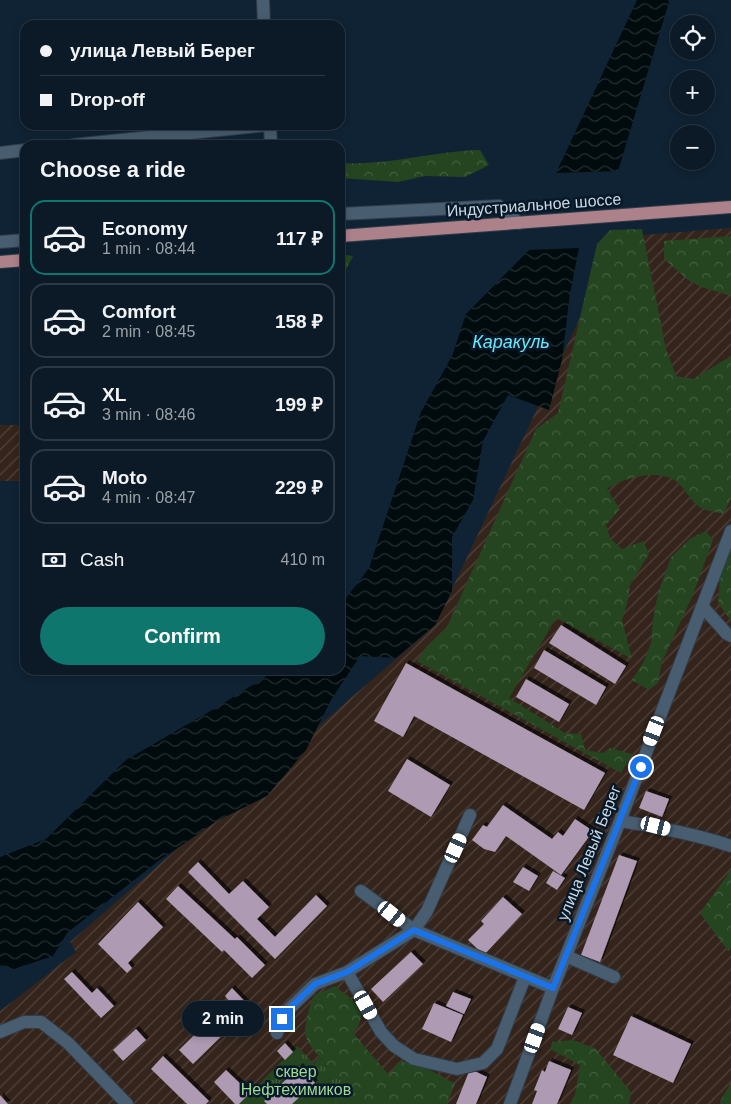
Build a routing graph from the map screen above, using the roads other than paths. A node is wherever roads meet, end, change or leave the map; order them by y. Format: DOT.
graph roads {
  1 [pos="263,0"];
  2 [pos="264,20"];
  3 [pos="219,130"];
  4 [pos="122,140"];
  5 [pos="20,151"];
  6 [pos="0,153"];
  7 [pos="731,208"];
  8 [pos="345,214"];
  9 [pos="519,223"];
  10 [pos="345,236"];
  11 [pos="20,240"];
  12 [pos="0,242"];
  13 [pos="20,260"];
  14 [pos="0,262"];
  15 [pos="731,531"];
  16 [pos="702,606"];
  17 [pos="731,636"];
  18 [pos="470,816"];
  19 [pos="620,821"];
  20 [pos="731,846"];
  21 [pos="361,891"];
  22 [pos="414,930"];
  23 [pos="566,956"];
  24 [pos="347,972"];
  25 [pos="525,976"];
  26 [pos="614,977"];
  27 [pos="553,988"];
  28 [pos="0,1032"];
  29 [pos="277,1033"];
  30 [pos="127,1104"];
  31 [pos="510,1104"];
  1 -- 2 [label="street"];
  3 -- 4 [label="street"];
  5 -- 6 [label="street"];
  7 -- 9 [label="main road, Индустриальное шоссе"];
  8 -- 9 [label="street"];
  9 -- 10 [label="main road, Индустриальное шоссе"];
  11 -- 12 [label="street"];
  13 -- 14 [label="main road"];
  15 -- 16 [label="street, улица Левый Берег"];
  16 -- 17 [label="street"];
  16 -- 19 [label="street, улица Левый Берег"];
  18 -- 22 [label="street"];
  19 -- 20 [label="street"];
  19 -- 23 [label="street, улица Левый Берег"];
  21 -- 22 [label="street"];
  22 -- 24 [label="street"];
  22 -- 25 [label="street"];
  23 -- 26 [label="street"];
  23 -- 27 [label="street, улица Левый Берег"];
  24 -- 25 [label="street"];
  24 -- 29 [label="street"];
  25 -- 27 [label="street"];
  27 -- 31 [label="street, улица Левый Берег"];
  28 -- 30 [label="street"];
}
